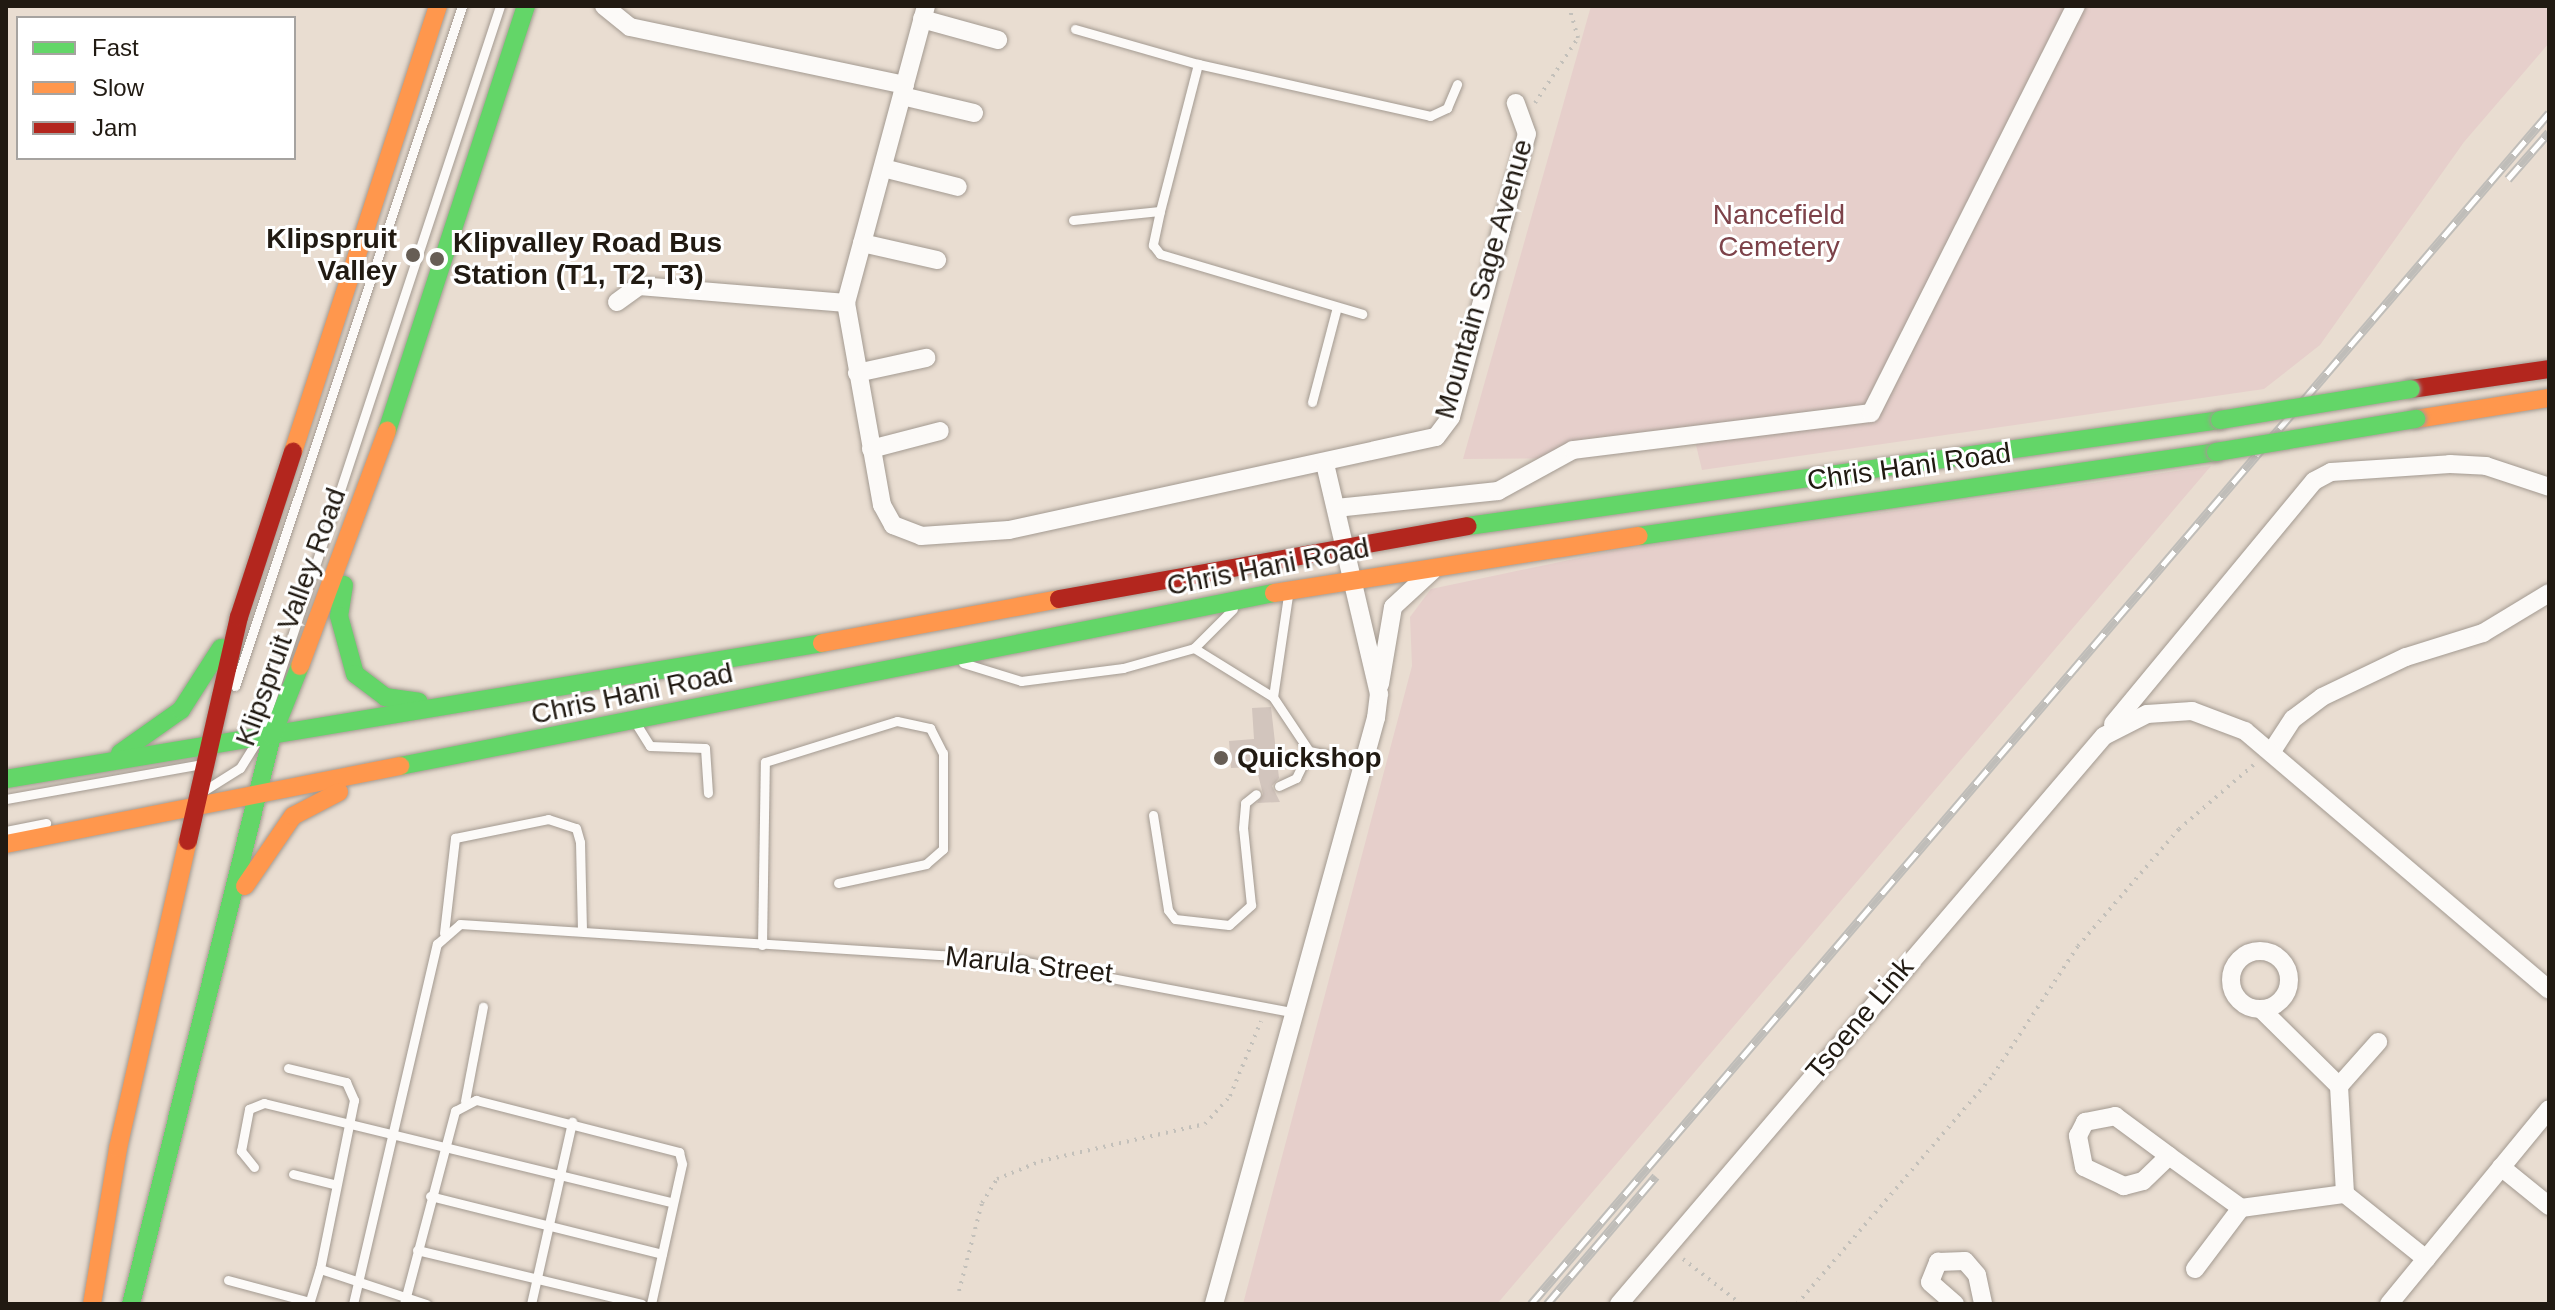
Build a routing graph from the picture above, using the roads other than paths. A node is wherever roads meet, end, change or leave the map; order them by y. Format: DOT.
graph roads {
  1 [pos="438,6"];
  2 [pos="462,6"];
  3 [pos="500,6"];
  4 [pos="526,6"];
  5 [pos="604,6"];
  6 [pos="2076,6"];
  7 [pos="924,12"];
  8 [pos="1075,29"];
  9 [pos="998,40"];
  10 [pos="1198,64"];
  11 [pos="1457,84"];
  12 [pos="903,91"];
  13 [pos="1521,110"];
  14 [pos="974,113"];
  15 [pos="883,168"];
  16 [pos="958,187"];
  17 [pos="1160,211"];
  18 [pos="1073,220"];
  19 [pos="862,243"];
  20 [pos="937,260"];
  21 [pos="617,302"];
  22 [pos="846,303"];
  23 [pos="1337,307"];
  24 [pos="1362,314"];
  25 [pos="926,358"];
  26 [pos="2549,369"];
  27 [pos="857,373"];
  28 [pos="2549,398"];
  29 [pos="1312,402"];
  30 [pos="940,431"];
  31 [pos="871,449"];
  32 [pos="1325,464"];
  33 [pos="2549,487"];
  34 [pos="1336,508"];
  35 [pos="352,538"];
  36 [pos="1344,543"];
  37 [pos="1446,562"];
  38 [pos="1352,578"];
  39 [pos="1288,591"];
  40 [pos="2549,593"];
  41 [pos="1241,601"];
  42 [pos="239,617"];
  43 [pos="1194,648"];
  44 [pos="950,659"];
  45 [pos="1379,694"];
  46 [pos="1273,697"];
  47 [pos="460,701"];
  48 [pos="635,722"];
  49 [pos="2104,736"];
  50 [pos="265,738"];
  51 [pos="210,751"];
  52 [pos="1309,751"];
  53 [pos="2272,751"];
  54 [pos="111,760"];
  55 [pos="1366,763"];
  56 [pos="383,774"];
  57 [pos="12,778"];
  58 [pos="1279,786"];
  59 [pos="708,793"];
  60 [pos="1256,794"];
  61 [pos="258,797"];
  62 [pos="6,799"];
  63 [pos="195,802"];
  64 [pos="1153,815"];
  65 [pos="6,831"];
  66 [pos="38,831"];
  67 [pos="6,844"];
  68 [pos="838,883"];
  69 [pos="233,905"];
  70 [pos="582,930"];
  71 [pos="444,933"];
  72 [pos="762,945"];
  73 [pos="2549,990"];
  74 [pos="483,1007"];
  75 [pos="2261,1009"];
  76 [pos="1292,1012"];
  77 [pos="2378,1042"];
  78 [pos="288,1068"];
  79 [pos="2339,1086"];
  80 [pos="465,1101"];
  81 [pos="2549,1109"];
  82 [pos="572,1122"];
  83 [pos="349,1123"];
  84 [pos="395,1135"];
  85 [pos="443,1146"];
  86 [pos="2169,1156"];
  87 [pos="254,1167"];
  88 [pos="2501,1167"];
  89 [pos="293,1174"];
  90 [pos="560,1175"];
  91 [pos="333,1184"];
  92 [pos="2345,1194"];
  93 [pos="430,1196"];
  94 [pos="673,1203"];
  95 [pos="2549,1206"];
  96 [pos="2241,1208"];
  97 [pos="550,1227"];
  98 [pos="417,1250"];
  99 [pos="662,1254"];
  100 [pos="2426,1259"];
  101 [pos="320,1269"];
  102 [pos="2195,1269"];
  103 [pos="538,1279"];
  104 [pos="228,1280"];
  105 [pos="357,1284"];
  106 [pos="405,1301"];
  107 [pos="310,1303"];
  108 [pos="92,1304"];
  109 [pos="131,1304"];
  110 [pos="353,1304"];
  111 [pos="426,1304"];
  112 [pos="531,1304"];
  113 [pos="642,1304"];
  114 [pos="651,1304"];
  115 [pos="1214,1304"];
  116 [pos="1619,1304"];
  117 [pos="1955,1304"];
  118 [pos="1983,1304"];
  119 [pos="2389,1304"];
  1 -- 42 [label="main road, Klipspruit Valley Road"];
  2 -- 51 [label="lane, Klipspruit Valley Road"];
  3 -- 50 [label="lane, Klipspruit Valley Road"];
  4 -- 35 [label="main road, Klipspruit Valley Road"];
  5 -- 12 [label="street"];
  6 -- 34 [label="street"];
  7 -- 9 [label="street"];
  7 -- 12 [label="street"];
  8 -- 10 [label="lane"];
  10 -- 11 [label="lane"];
  10 -- 17 [label="lane"];
  12 -- 14 [label="street"];
  12 -- 15 [label="street"];
  13 -- 32 [label="street, Mountain Sage Avenue"];
  15 -- 16 [label="street"];
  15 -- 19 [label="street"];
  17 -- 18 [label="lane"];
  17 -- 23 [label="lane"];
  19 -- 20 [label="street"];
  19 -- 22 [label="street"];
  21 -- 22 [label="street"];
  22 -- 27 [label="street"];
  23 -- 24 [label="lane"];
  23 -- 29 [label="lane"];
  25 -- 27 [label="street"];
  26 -- 36 [label="main road, Chris Hani Road, bridge"];
  27 -- 31 [label="street"];
  28 -- 37 [label="main road, Chris Hani Road, bridge"];
  30 -- 31 [label="street"];
  31 -- 32 [label="street, Mountain Sage Avenue"];
  32 -- 34 [label="street"];
  33 -- 49 [label="street, Tsoene Link"];
  34 -- 36 [label="street"];
  35 -- 47 [label="main road"];
  35 -- 50 [label="main road, Klipspruit Valley Road"];
  36 -- 38 [label="street"];
  36 -- 47 [label="main road, Chris Hani Road"];
  37 -- 38 [label="main road, Chris Hani Road"];
  37 -- 45 [label="street"];
  38 -- 39 [label="main road, Chris Hani Road"];
  38 -- 45 [label="street"];
  39 -- 41 [label="main road, Chris Hani Road"];
  39 -- 46 [label="lane"];
  40 -- 53 [label="street"];
  41 -- 43 [label="lane"];
  41 -- 44 [label="main road, Chris Hani Road"];
  42 -- 51 [label="main road, Klipspruit Valley Road"];
  42 -- 54 [label="main road"];
  43 -- 44 [label="lane"];
  43 -- 46 [label="lane"];
  44 -- 48 [label="main road, Chris Hani Road"];
  45 -- 55 [label="street"];
  46 -- 52 [label="lane"];
  47 -- 50 [label="main road, Chris Hani Road"];
  48 -- 56 [label="main road, Chris Hani Road"];
  48 -- 59 [label="lane"];
  49 -- 53 [label="street, Tsoene Link"];
  49 -- 116 [label="street, Tsoene Link"];
  50 -- 51 [label="main road, Chris Hani Road"];
  50 -- 61 [label="main road, Klipspruit Valley Road"];
  50 -- 63 [label="lane, Klipspruit Valley Road"];
  51 -- 54 [label="main road, Chris Hani Road"];
  51 -- 62 [label="lane, Chris Hani Road"];
  51 -- 63 [label="main road, Klipspruit Valley Road"];
  52 -- 55 [label="lane"];
  52 -- 58 [label="lane"];
  53 -- 73 [label="street"];
  54 -- 57 [label="main road, Chris Hani Road"];
  55 -- 76 [label="street"];
  56 -- 61 [label="main road, Chris Hani Road"];
  56 -- 69 [label="main road"];
  60 -- 64 [label="lane"];
  61 -- 63 [label="main road, Chris Hani Road"];
  61 -- 69 [label="main road, Klipspruit Valley Road"];
  63 -- 66 [label="main road, Chris Hani Road"];
  63 -- 108 [label="main road, Klipspruit Valley Road"];
  65 -- 66 [label="lane, Chris Hani Road"];
  66 -- 67 [label="main road, Chris Hani Road"];
  68 -- 72 [label="lane"];
  69 -- 109 [label="main road, Klipspruit Valley Road"];
  70 -- 71 [label="lane, Marula Street"];
  70 -- 71 [label="lane"];
  70 -- 72 [label="lane, Marula Street"];
  71 -- 84 [label="lane"];
  72 -- 76 [label="lane, Marula Street"];
  74 -- 80 [label="lane"];
  75 -- 79 [label="street"];
  76 -- 115 [label="street"];
  77 -- 79 [label="street"];
  78 -- 83 [label="lane"];
  79 -- 92 [label="street"];
  80 -- 82 [label="lane"];
  80 -- 85 [label="lane"];
  81 -- 88 [label="street"];
  82 -- 90 [label="lane"];
  82 -- 94 [label="lane"];
  83 -- 84 [label="lane"];
  83 -- 87 [label="lane"];
  83 -- 91 [label="lane"];
  84 -- 85 [label="lane"];
  84 -- 105 [label="lane"];
  85 -- 90 [label="lane"];
  85 -- 93 [label="lane"];
  86 -- 86 [label="street"];
  86 -- 96 [label="street"];
  88 -- 95 [label="street"];
  88 -- 100 [label="street"];
  89 -- 91 [label="lane"];
  90 -- 94 [label="lane"];
  90 -- 97 [label="lane"];
  91 -- 101 [label="lane"];
  92 -- 96 [label="street"];
  92 -- 100 [label="street"];
  93 -- 97 [label="lane"];
  93 -- 98 [label="lane"];
  94 -- 99 [label="lane"];
  96 -- 102 [label="street"];
  97 -- 99 [label="lane"];
  97 -- 103 [label="lane"];
  98 -- 103 [label="lane"];
  98 -- 106 [label="lane"];
  99 -- 114 [label="lane"];
  100 -- 119 [label="street"];
  101 -- 105 [label="lane"];
  101 -- 107 [label="lane"];
  103 -- 112 [label="lane"];
  103 -- 113 [label="lane"];
  104 -- 107 [label="lane"];
  105 -- 106 [label="lane"];
  105 -- 110 [label="lane"];
  106 -- 111 [label="lane"];
  117 -- 118 [label="street"];
}
